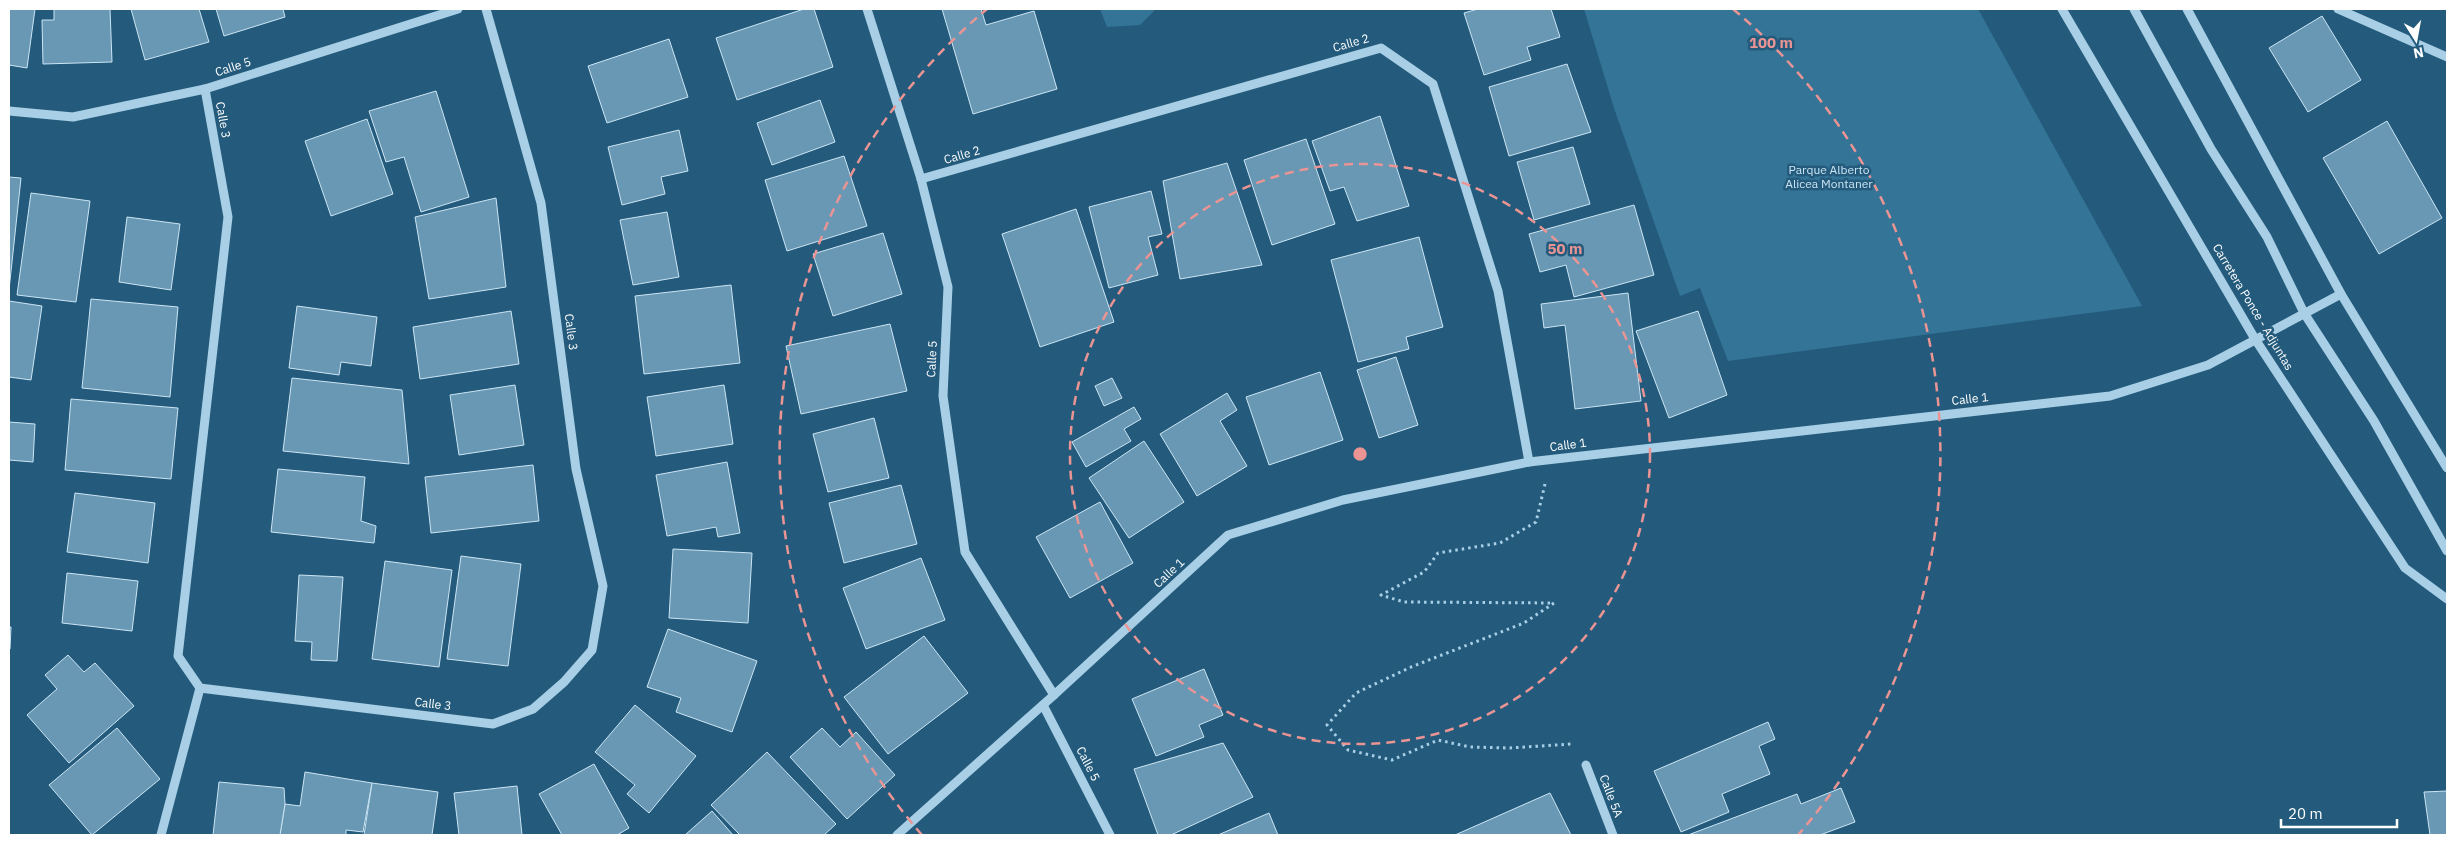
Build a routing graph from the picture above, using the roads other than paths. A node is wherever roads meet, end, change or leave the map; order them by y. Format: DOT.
graph roads {
  1 [pos="458,9"];
  2 [pos="486,9"];
  3 [pos="867,9"];
  4 [pos="2062,9"];
  5 [pos="2134,9"];
  6 [pos="2187,9"];
  7 [pos="2338,9"];
  8 [pos="2447,57"];
  9 [pos="205,89"];
  10 [pos="9,111"];
  11 [pos="921,179"];
  12 [pos="2341,294"];
  13 [pos="2304,314"];
  14 [pos="2256,339"];
  15 [pos="1529,462"];
  16 [pos="2447,468"];
  17 [pos="2447,551"];
  18 [pos="2447,599"];
  19 [pos="200,688"];
  20 [pos="1054,695"];
  21 [pos="1043,705"];
  22 [pos="1586,766"];
  23 [pos="161,835"];
  24 [pos="897,835"];
  25 [pos="1110,835"];
  26 [pos="1613,835"];
  1 -- 9 [label="street, Calle 5"];
  2 -- 19 [label="street, Calle 3"];
  3 -- 11 [label="street, Calle 5"];
  4 -- 14 [label="street, Carretera Ponce - Adjuntas"];
  5 -- 13 [label="street"];
  6 -- 12 [label="street"];
  7 -- 8 [label="street"];
  9 -- 10 [label="street, Calle 5"];
  9 -- 19 [label="street, Calle 3"];
  11 -- 15 [label="street, Calle 2"];
  11 -- 20 [label="street, Calle 5"];
  12 -- 13 [label="street, Calle 1"];
  12 -- 16 [label="street"];
  13 -- 14 [label="street, Calle 1"];
  13 -- 17 [label="street"];
  14 -- 15 [label="street, Calle 1"];
  14 -- 18 [label="street, Carretera Ponce - Adjuntas"];
  15 -- 20 [label="street, Calle 1"];
  19 -- 23 [label="street"];
  20 -- 21 [label="street, Calle 1"];
  21 -- 24 [label="street, Calle 1"];
  21 -- 25 [label="street, Calle 5"];
  22 -- 26 [label="street, Calle 5A"];
}
